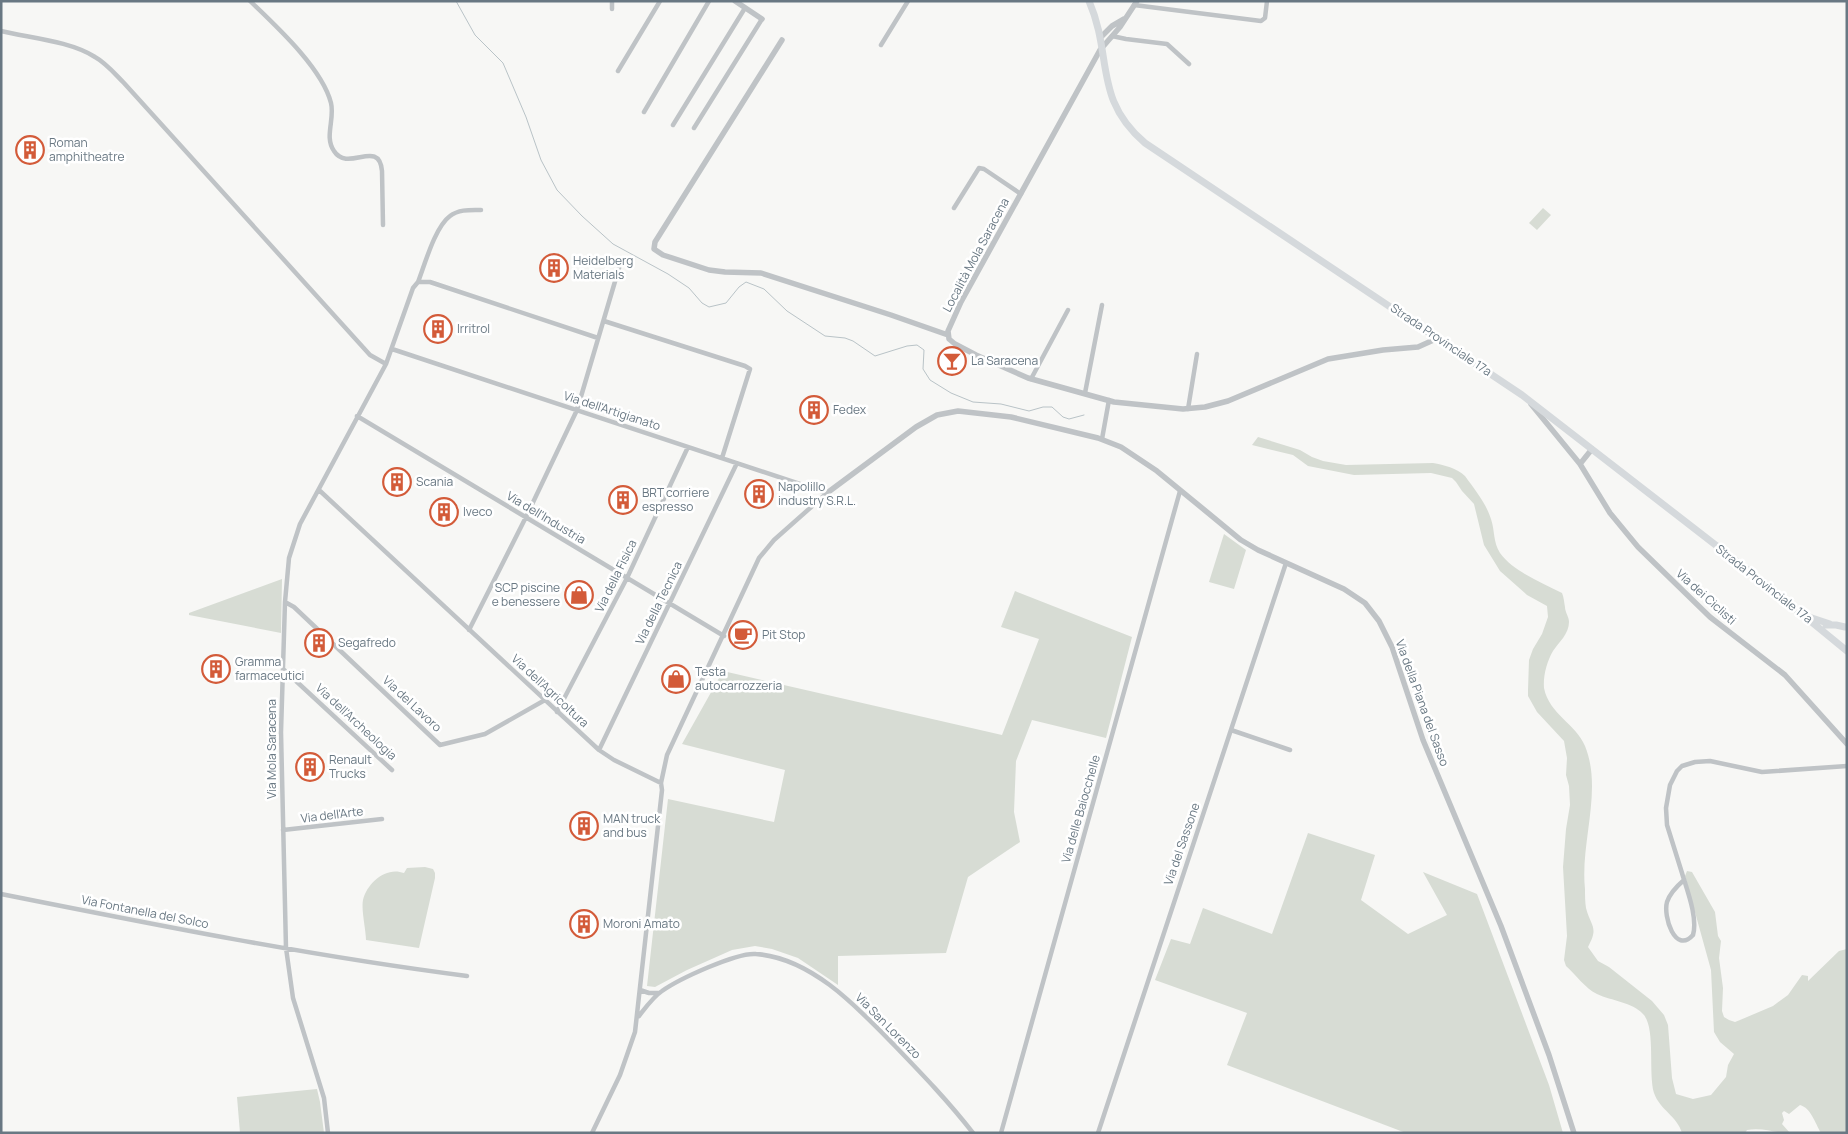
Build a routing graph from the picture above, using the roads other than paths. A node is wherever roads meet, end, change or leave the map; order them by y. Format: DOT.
graph roads {
  1 [pos="250,1"];
  2 [pos="612,1"];
  3 [pos="660,1"];
  4 [pos="709,1"];
  5 [pos="735,1"];
  6 [pos="908,1"];
  7 [pos="1090,1"];
  8 [pos="1267,1"];
  9 [pos="1136,3"];
  10 [pos="612,8"];
  11 [pos="745,8"];
  12 [pos="1126,18"];
  13 [pos="762,19"];
  14 [pos="1,31"];
  15 [pos="1112,36"];
  16 [pos="1100,38"];
  17 [pos="782,40"];
  18 [pos="881,45"];
  19 [pos="1102,47"];
  20 [pos="1189,64"];
  21 [pos="618,71"];
  22 [pos="644,112"];
  23 [pos="673,125"];
  24 [pos="694,128"];
  25 [pos="1021,194"];
  26 [pos="954,208"];
  27 [pos="481,210"];
  28 [pos="384,225"];
  29 [pos="619,268"];
  30 [pos="418,282"];
  31 [pos="1102,305"];
  32 [pos="1068,310"];
  33 [pos="604,321"];
  34 [pos="948,335"];
  35 [pos="598,338"];
  36 [pos="1438,338"];
  37 [pos="392,349"];
  38 [pos="1198,354"];
  39 [pos="386,364"];
  40 [pos="1031,379"];
  41 [pos="1085,393"];
  42 [pos="1109,400"];
  43 [pos="1528,400"];
  44 [pos="1188,409"];
  45 [pos="577,410"];
  46 [pos="357,416"];
  47 [pos="1102,439"];
  48 [pos="688,447"];
  49 [pos="1592,449"];
  50 [pos="722,458"];
  51 [pos="737,463"];
  52 [pos="1580,464"];
  53 [pos="319,490"];
  54 [pos="1180,491"];
  55 [pos="827,493"];
  56 [pos="526,518"];
  57 [pos="1286,563"];
  58 [pos="627,578"];
  59 [pos="285,602"];
  60 [pos="671,603"];
  61 [pos="1804,616"];
  62 [pos="1830,624"];
  63 [pos="1846,627"];
  64 [pos="1821,629"];
  65 [pos="468,630"];
  66 [pos="724,636"];
  67 [pos="1838,644"];
  68 [pos="1847,651"];
  69 [pos="283,669"];
  70 [pos="545,700"];
  71 [pos="557,712"];
  72 [pos="1232,730"];
  73 [pos="1847,744"];
  74 [pos="599,750"];
  75 [pos="1290,750"];
  76 [pos="1847,766"];
  77 [pos="392,770"];
  78 [pos="661,783"];
  79 [pos="382,819"];
  80 [pos="283,830"];
  81 [pos="1684,880"];
  82 [pos="1,894"];
  83 [pos="286,948"];
  84 [pos="467,976"];
  85 [pos="640,990"];
  86 [pos="660,992"];
  87 [pos="638,1017"];
  88 [pos="328,1133"];
  89 [pos="592,1133"];
  90 [pos="974,1133"];
  91 [pos="1001,1133"];
  92 [pos="1098,1133"];
  93 [pos="1574,1133"];
  1 -- 28 [label="street"];
  2 -- 10 [label="street"];
  3 -- 21 [label="street"];
  4 -- 22 [label="street"];
  5 -- 11 [label="street"];
  6 -- 18 [label="street"];
  7 -- 16 [label="main road, Strada Provinciale 17a"];
  8 -- 9 [label="street"];
  9 -- 12 [label="street, Località Mola Saracena"];
  11 -- 13 [label="street"];
  11 -- 23 [label="street"];
  12 -- 15 [label="street, Località Mola Saracena"];
  12 -- 16 [label="street"];
  13 -- 24 [label="street"];
  14 -- 39 [label="street"];
  15 -- 19 [label="street, Località Mola Saracena"];
  15 -- 20 [label="street"];
  16 -- 19 [label="main road, Strada Provinciale 17a"];
  17 -- 34 [label="street"];
  19 -- 25 [label="street, Località Mola Saracena"];
  19 -- 36 [label="main road, Strada Provinciale 17a"];
  25 -- 26 [label="street"];
  25 -- 34 [label="street, Località Mola Saracena"];
  27 -- 30 [label="street, Via Mola Saracena"];
  29 -- 33 [label="street"];
  30 -- 35 [label="street"];
  30 -- 37 [label="street, Via Mola Saracena"];
  31 -- 41 [label="street"];
  32 -- 40 [label="street"];
  33 -- 35 [label="street"];
  33 -- 50 [label="street"];
  34 -- 40 [label="street"];
  35 -- 45 [label="street"];
  36 -- 43 [label="main road, Strada Provinciale 17a"];
  36 -- 44 [label="street"];
  37 -- 39 [label="street, Via Mola Saracena"];
  37 -- 45 [label="street, Via dell'Artigianato"];
  38 -- 44 [label="street"];
  39 -- 46 [label="street, Via Mola Saracena"];
  40 -- 41 [label="street"];
  41 -- 42 [label="street"];
  42 -- 44 [label="street"];
  42 -- 47 [label="street"];
  43 -- 49 [label="main road, Strada Provinciale 17a"];
  43 -- 52 [label="street, Via dei Ciclisti"];
  45 -- 48 [label="street, Via dell'Artigianato"];
  45 -- 56 [label="street"];
  46 -- 53 [label="street, Via Mola Saracena"];
  46 -- 56 [label="street, Via dell'Industria"];
  47 -- 54 [label="street, Via della Piana del Sasso"];
  47 -- 55 [label="street, Via della Piana del Sasso"];
  48 -- 50 [label="street, Via dell'Artigianato"];
  48 -- 58 [label="street, Via della Fisica"];
  49 -- 52 [label="street"];
  49 -- 61 [label="main road, Strada Provinciale 17a"];
  50 -- 51 [label="street, Via dell'Artigianato"];
  51 -- 55 [label="street, Via dell'Artigianato"];
  51 -- 60 [label="street, Via della Tecnica"];
  52 -- 73 [label="street, Via dei Ciclisti"];
  53 -- 59 [label="street, Via Mola Saracena"];
  53 -- 65 [label="street, Via dell'Agricoltura"];
  54 -- 57 [label="street, Via della Piana del Sasso"];
  54 -- 91 [label="street, Via delle Baiocchelle"];
  55 -- 66 [label="street"];
  56 -- 58 [label="street, Via dell'Industria"];
  56 -- 65 [label="street"];
  57 -- 72 [label="street, Via del Sassone"];
  57 -- 93 [label="street, Via della Piana del Sasso"];
  58 -- 60 [label="street, Via dell'Industria"];
  58 -- 71 [label="street, Via della Fisica"];
  59 -- 69 [label="street, Via Mola Saracena"];
  59 -- 70 [label="street, Via del Lavoro"];
  60 -- 66 [label="street, Via dell'Industria"];
  60 -- 74 [label="street, Via della Tecnica"];
  61 -- 62 [label="main road"];
  61 -- 64 [label="main road, Strada Provinciale 17a"];
  62 -- 63 [label="main road"];
  62 -- 64 [label="main road"];
  63 -- 64 [label="main road"];
  63 -- 67 [label="main road"];
  64 -- 67 [label="main road, Strada Provinciale 17a"];
  65 -- 70 [label="street, Via dell'Agricoltura"];
  66 -- 78 [label="street"];
  67 -- 68 [label="main road, Strada Provinciale 17a"];
  69 -- 77 [label="street, Via dell'Archeologia"];
  69 -- 80 [label="street, Via Mola Saracena"];
  70 -- 71 [label="street, Via dell'Agricoltura"];
  71 -- 74 [label="street, Via dell'Agricoltura"];
  72 -- 75 [label="street"];
  72 -- 92 [label="street, Via del Sassone"];
  74 -- 78 [label="street, Via dell'Agricoltura"];
  76 -- 81 [label="street"];
  78 -- 85 [label="street"];
  79 -- 80 [label="street, Via dell'Arte"];
  80 -- 83 [label="street, Via Mola Saracena"];
  81 -- 81 [label="street"];
  82 -- 83 [label="street, Via Fontanella del Solco"];
  83 -- 84 [label="street, Via Fontanella del Solco"];
  83 -- 88 [label="street, Via Mola Saracena"];
  85 -- 86 [label="street"];
  85 -- 87 [label="street"];
  86 -- 87 [label="street"];
  86 -- 90 [label="street, Via San Lorenzo"];
  87 -- 89 [label="street"];
}
